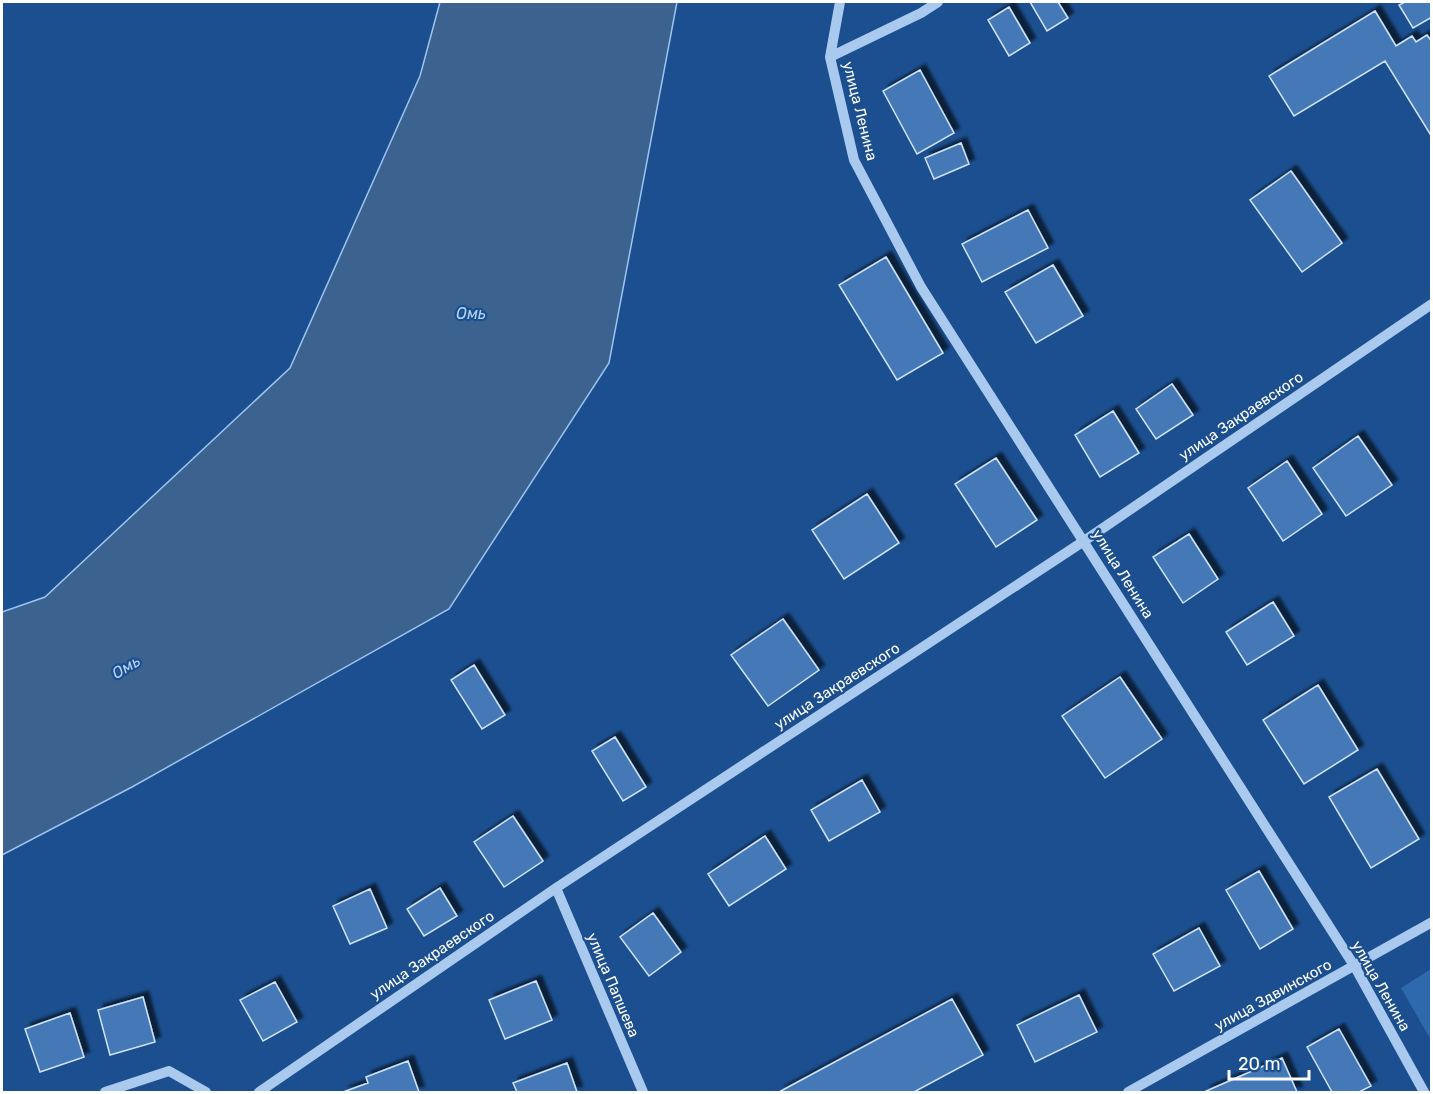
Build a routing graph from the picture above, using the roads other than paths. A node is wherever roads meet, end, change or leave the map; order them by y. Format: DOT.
graph roads {
  1 [pos="840,2"];
  2 [pos="938,2"];
  3 [pos="830,57"];
  4 [pos="1431,304"];
  5 [pos="1084,541"];
  6 [pos="556,888"];
  7 [pos="1431,922"];
  8 [pos="1355,967"];
  9 [pos="105,1092"];
  10 [pos="206,1092"];
  11 [pos="259,1092"];
  12 [pos="643,1092"];
  13 [pos="1128,1092"];
  14 [pos="1424,1092"];
  1 -- 3 [label="street"];
  2 -- 3 [label="street"];
  3 -- 5 [label="street, улица Ленина"];
  4 -- 5 [label="street, улица Закраевского"];
  5 -- 6 [label="street, улица Закраевского"];
  5 -- 8 [label="street, улица Ленина"];
  6 -- 11 [label="street, улица Закраевского"];
  6 -- 12 [label="street, улица Папшева"];
  7 -- 8 [label="street, улица Здвинского"];
  8 -- 13 [label="street, улица Здвинского"];
  8 -- 14 [label="street, улица Ленина"];
  9 -- 10 [label="street"];
}
